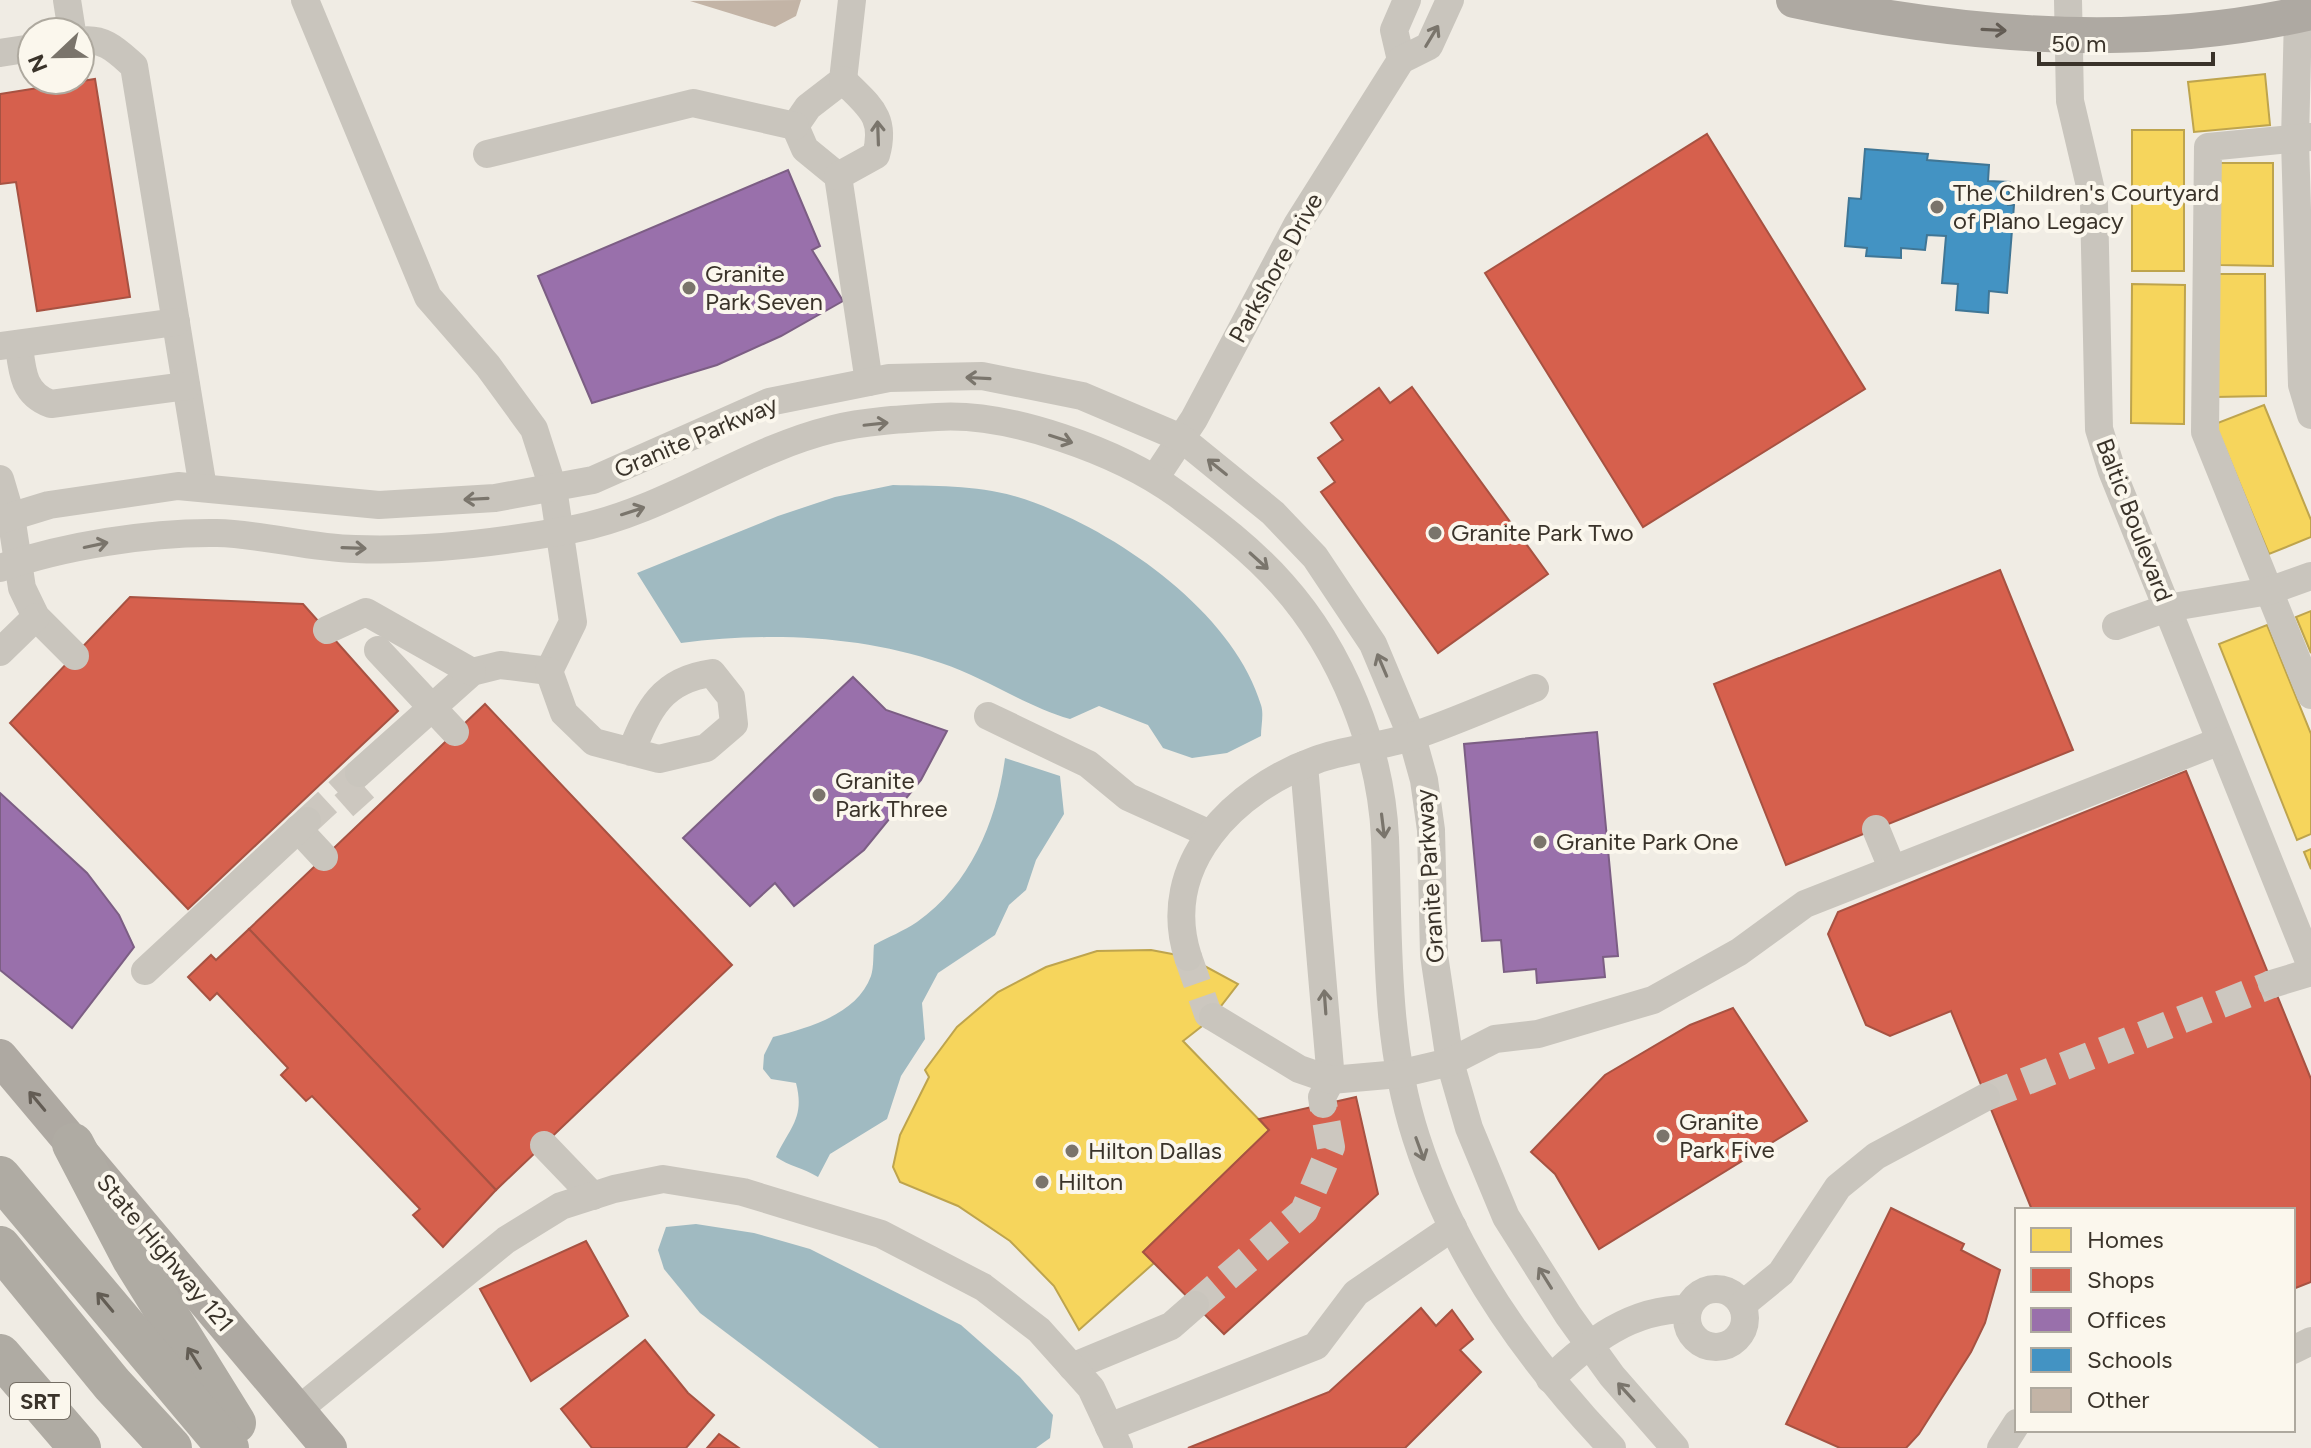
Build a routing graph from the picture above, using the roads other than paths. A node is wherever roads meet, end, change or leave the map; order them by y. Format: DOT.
graph roads {
  1 [pos="305,0"];
  2 [pos="852,0"];
  3 [pos="1407,0"];
  4 [pos="1450,0"];
  5 [pos="1794,0"];
  6 [pos="2304,13"];
  7 [pos="2068,16"];
  8 [pos="96,40"];
  9 [pos="1401,60"];
  10 [pos="843,80"];
  11 [pos="795,126"];
  12 [pos="2303,139"];
  13 [pos="487,154"];
  14 [pos="838,176"];
  15 [pos="2304,240"];
  16 [pos="176,322"];
  17 [pos="9,345"];
  18 [pos="2306,358"];
  19 [pos="869,382"];
  20 [pos="186,386"];
  21 [pos="2311,415"];
  22 [pos="1181,438"];
  23 [pos="1155,478"];
  24 [pos="0,479"];
  25 [pos="203,488"];
  26 [pos="553,488"];
  27 [pos="6,518"];
  28 [pos="558,531"];
  29 [pos="10,564"];
  30 [pos="2311,576"];
  31 [pos="2269,591"];
  32 [pos="2167,608"];
  33 [pos="36,617"];
  34 [pos="2116,626"];
  35 [pos="327,630"];
  36 [pos="378,650"];
  37 [pos="0,652"];
  38 [pos="75,656"];
  39 [pos="549,671"];
  40 [pos="472,672"];
  41 [pos="1535,688"];
  42 [pos="2311,695"];
  43 [pos="431,706"];
  44 [pos="988,716"];
  45 [pos="455,732"];
  46 [pos="1412,737"];
  47 [pos="2220,741"];
  48 [pos="1371,749"];
  49 [pos="631,752"];
  50 [pos="1304,765"];
  51 [pos="359,773"];
  52 [pos="1876,829"];
  53 [pos="1210,834"];
  54 [pos="324,857"];
  55 [pos="1892,868"];
  56 [pos="1188,957"];
  57 [pos="2311,969"];
  58 [pos="145,971"];
  59 [pos="2272,984"];
  60 [pos="1213,1017"];
  61 [pos="0,1057"];
  62 [pos="1450,1062"];
  63 [pos="1399,1074"];
  64 [pos="1327,1092"];
  65 [pos="1986,1097"];
  66 [pos="73,1144"];
  67 [pos="544,1145"];
  68 [pos="0,1177"];
  69 [pos="593,1196"];
  70 [pos="1453,1227"];
  71 [pos="0,1247"];
  72 [pos="1195,1305"];
  73 [pos="1742,1305"];
  74 [pos="1687,1309"];
  75 [pos="1587,1344"];
  76 [pos="0,1355"];
  77 [pos="1072,1367"];
  78 [pos="1550,1379"];
  79 [pos="298,1410"];
  80 [pos="2015,1426"];
  81 [pos="1114,1438"];
  82 [pos="168,1446"];
  83 [pos="80,1448"];
  84 [pos="228,1448"];
  85 [pos="250,1448"];
  86 [pos="329,1448"];
  87 [pos="1612,1448"];
  88 [pos="1675,1448"];
  89 [pos="2001,1448"];
  1 -- 26 [label="street"];
  2 -- 10 [label="street"];
  3 -- 9 [label="street"];
  9 -- 4 [label="street, Parkshore Drive, one-way"];
  5 -- 7 [label="main road, one-way"];
  6 -- 7 [label="main road"];
  6 -- 12 [label="street"];
  7 -- 32 [label="street, Baltic Boulevard"];
  8 -- 16 [label="street"];
  9 -- 22 [label="street, Parkshore Drive"];
  10 -- 11 [label="street"];
  14 -- 10 [label="street, one-way"];
  11 -- 13 [label="street"];
  11 -- 14 [label="street"];
  12 -- 15 [label="street"];
  12 -- 31 [label="street"];
  14 -- 19 [label="street"];
  15 -- 18 [label="street"];
  16 -- 17 [label="street"];
  16 -- 20 [label="street"];
  17 -- 20 [label="street"];
  18 -- 21 [label="street"];
  22 -- 19 [label="street, Granite Parkway, one-way"];
  19 -- 26 [label="street, Granite Parkway"];
  20 -- 25 [label="street"];
  22 -- 23 [label="street, Parkshore Drive"];
  46 -- 22 [label="street, Granite Parkway, one-way"];
  28 -- 23 [label="street, Granite Parkway, one-way"];
  23 -- 48 [label="street, Granite Parkway, one-way"];
  24 -- 27 [label="street"];
  26 -- 25 [label="street, Granite Parkway, one-way"];
  25 -- 27 [label="street, Granite Parkway"];
  26 -- 28 [label="street"];
  27 -- 29 [label="street"];
  29 -- 28 [label="street, Granite Parkway, one-way"];
  28 -- 39 [label="street"];
  29 -- 33 [label="street"];
  30 -- 31 [label="street"];
  31 -- 32 [label="street"];
  31 -- 42 [label="street"];
  32 -- 34 [label="street"];
  32 -- 47 [label="street, Baltic Boulevard"];
  33 -- 37 [label="street"];
  33 -- 38 [label="street"];
  35 -- 40 [label="street"];
  36 -- 43 [label="street"];
  39 -- 40 [label="street"];
  39 -- 49 [label="street"];
  40 -- 43 [label="street"];
  41 -- 46 [label="street"];
  43 -- 45 [label="street"];
  43 -- 51 [label="street"];
  44 -- 53 [label="street"];
  46 -- 48 [label="street"];
  46 -- 62 [label="street, Granite Parkway"];
  47 -- 55 [label="street"];
  47 -- 57 [label="street, Baltic Boulevard"];
  48 -- 50 [label="street"];
  48 -- 63 [label="street, Granite Parkway, one-way"];
  50 -- 53 [label="street"];
  64 -- 50 [label="street, one-way"];
  52 -- 55 [label="street"];
  53 -- 56 [label="street"];
  54 -- 58 [label="street"];
  55 -- 62 [label="street"];
  57 -- 59 [label="street"];
  60 -- 64 [label="street"];
  66 -- 61 [label="main road, State Highway 121, one-way"];
  62 -- 63 [label="street"];
  75 -- 62 [label="street, Granite Parkway, one-way"];
  63 -- 64 [label="street"];
  63 -- 70 [label="street, Granite Parkway, one-way"];
  65 -- 73 [label="street"];
  66 -- 79 [label="main road, State Highway 121"];
  85 -- 66 [label="highway, one-way"];
  67 -- 69 [label="street"];
  84 -- 68 [label="highway, one-way"];
  69 -- 77 [label="street"];
  69 -- 79 [label="street"];
  70 -- 78 [label="street, Granite Parkway"];
  70 -- 81 [label="street"];
  71 -- 82 [label="highway"];
  72 -- 77 [label="street"];
  73 -- 74 [label="street"];
  73 -- 74 [label="street"];
  74 -- 75 [label="street"];
  75 -- 78 [label="street"];
  88 -- 75 [label="street, Granite Parkway, one-way"];
  76 -- 83 [label="highway, SRT"];
  77 -- 81 [label="street"];
  78 -- 87 [label="street, Granite Parkway"];
  79 -- 86 [label="main road, State Highway 121"];
  80 -- 89 [label="street"];
}
